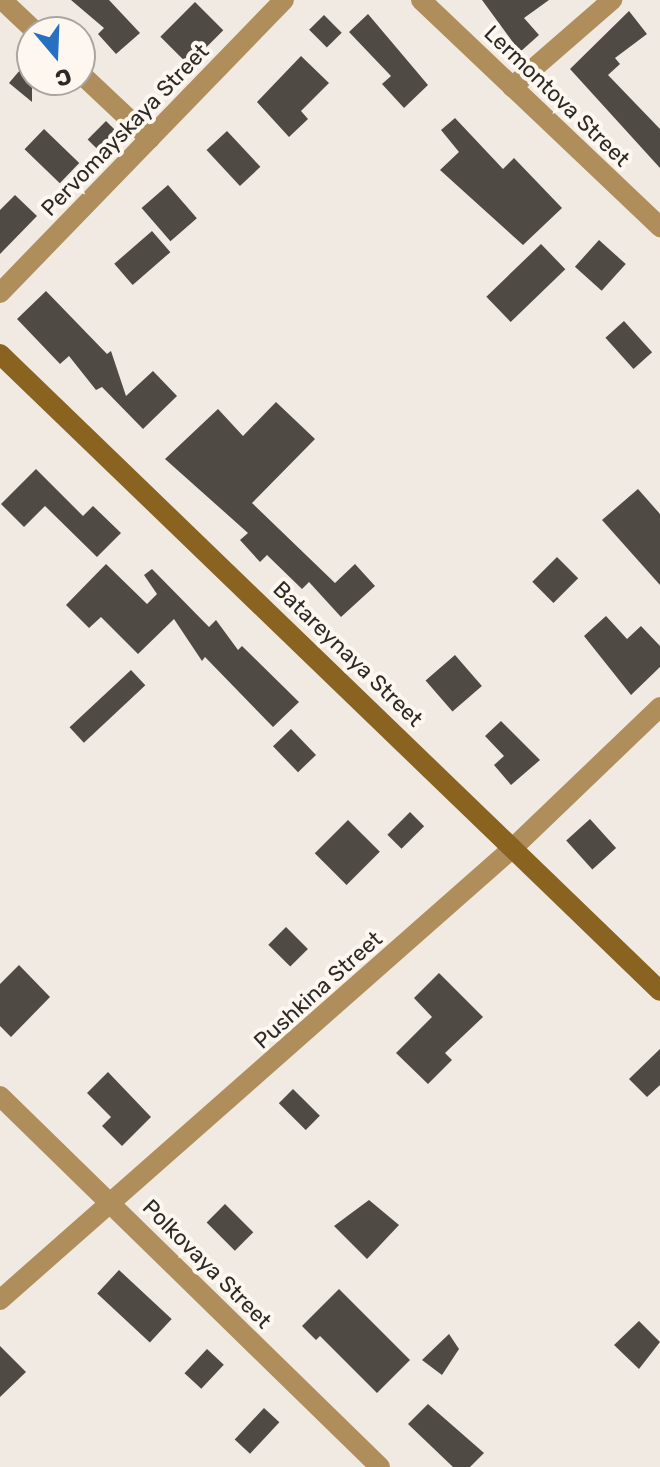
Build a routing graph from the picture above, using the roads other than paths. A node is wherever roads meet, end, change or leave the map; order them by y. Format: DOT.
graph roads {
  1 [pos="2,0"];
  2 [pos="284,0"];
  3 [pos="421,0"];
  4 [pos="612,0"];
  5 [pos="19,16"];
  6 [pos="512,87"];
  7 [pos="96,88"];
  8 [pos="150,139"];
  9 [pos="660,227"];
  10 [pos="0,293"];
  11 [pos="0,354"];
  12 [pos="660,707"];
  13 [pos="515,846"];
  14 [pos="660,991"];
  15 [pos="0,1096"];
  16 [pos="113,1204"];
  17 [pos="0,1300"];
  18 [pos="380,1467"];
  1 -- 5 [label="street"];
  2 -- 8 [label="street, Pervomayskaya Street"];
  3 -- 6 [label="street, Lermontova Street"];
  4 -- 6 [label="street"];
  6 -- 9 [label="street, Lermontova Street"];
  7 -- 8 [label="street"];
  8 -- 10 [label="street, Pervomayskaya Street"];
  11 -- 13 [label="street, Batareynaya Street"];
  12 -- 13 [label="street, Pushkina Street"];
  13 -- 14 [label="street, Batareynaya Street"];
  13 -- 16 [label="street, Pushkina Street"];
  15 -- 16 [label="street, Polkovaya Street"];
  16 -- 17 [label="street, Pushkina Street"];
  16 -- 18 [label="street, Polkovaya Street"];
}
